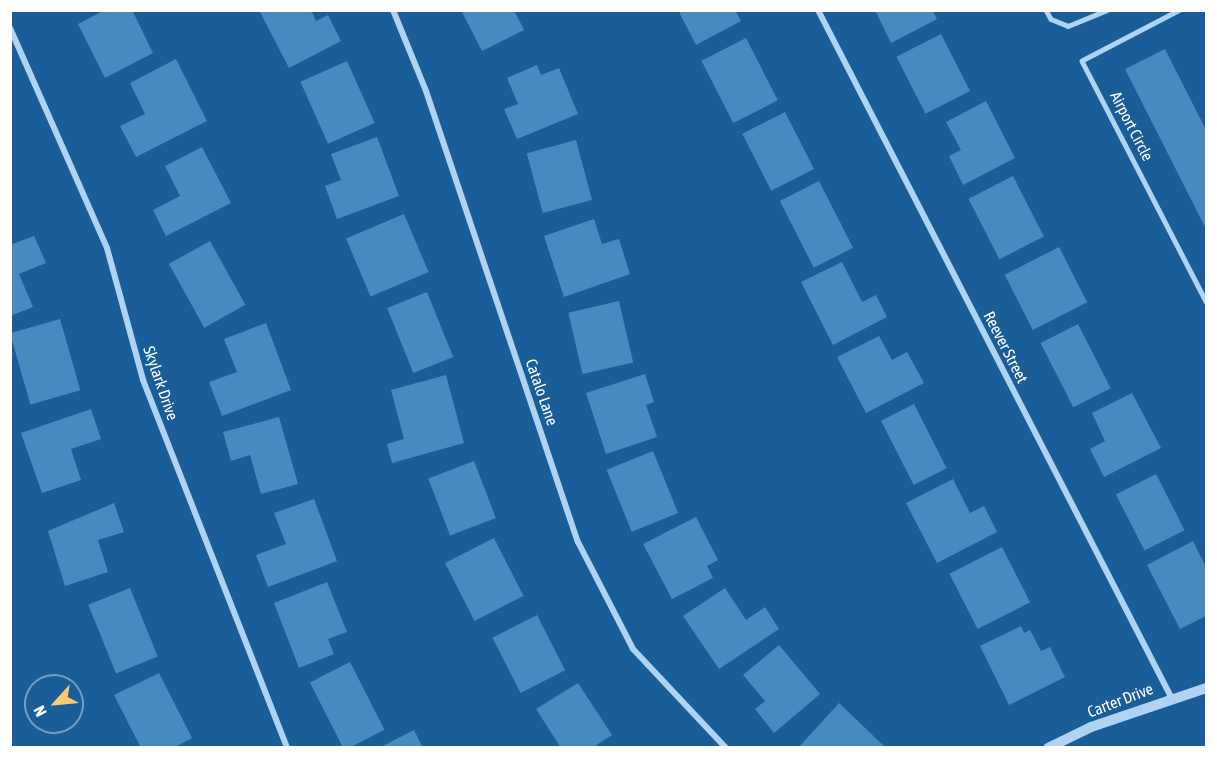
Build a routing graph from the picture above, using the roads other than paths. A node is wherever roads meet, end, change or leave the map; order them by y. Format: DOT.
graph roads {
  1 [pos="393,10"];
  2 [pos="818,10"];
  3 [pos="1046,10"];
  4 [pos="1107,10"];
  5 [pos="1180,10"];
  6 [pos="10,28"];
  7 [pos="1206,301"];
  8 [pos="1206,688"];
  9 [pos="1171,697"];
  10 [pos="288,747"];
  11 [pos="726,747"];
  12 [pos="1048,747"];
  1 -- 11 [label="street, Catalo Lane"];
  2 -- 9 [label="street, Reever Street"];
  3 -- 4 [label="lane"];
  5 -- 7 [label="lane, Airport Circle"];
  6 -- 10 [label="street, Skylark Drive"];
  8 -- 9 [label="street, Carter Drive"];
  9 -- 12 [label="street, Carter Drive"];
}
